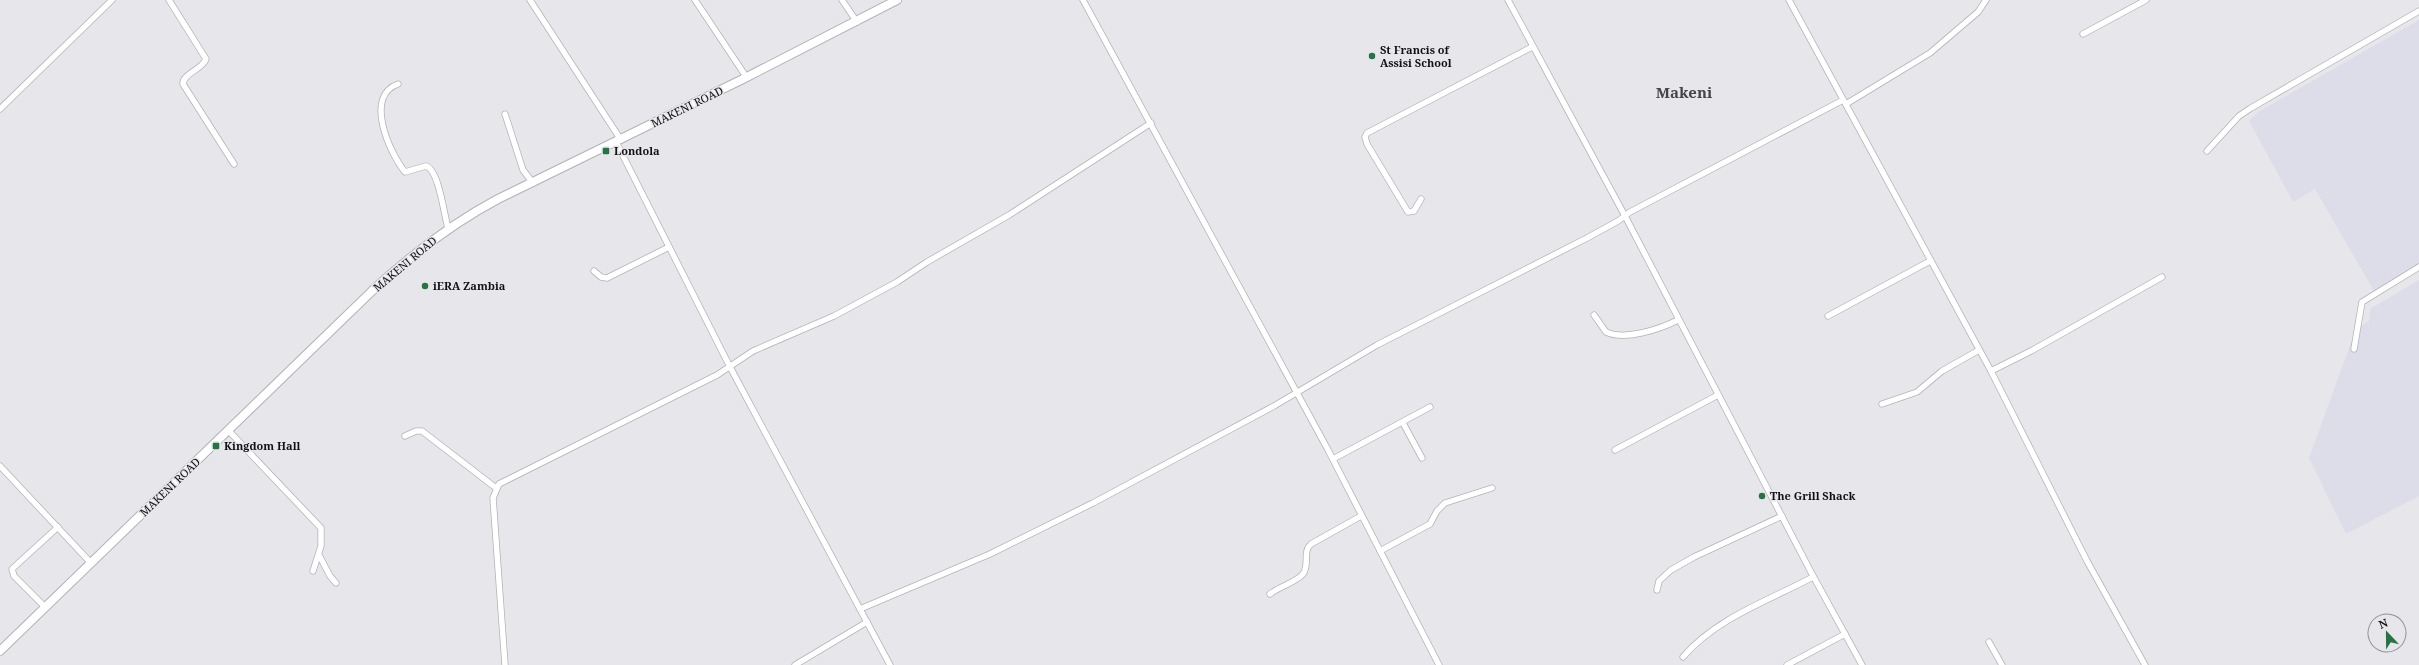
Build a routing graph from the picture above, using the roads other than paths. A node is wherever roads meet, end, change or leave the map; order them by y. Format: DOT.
graph roads {
  1 [pos="112,0"];
  2 [pos="169,0"];
  3 [pos="530,0"];
  4 [pos="695,0"];
  5 [pos="842,0"];
  6 [pos="897,0"];
  7 [pos="1083,0"];
  8 [pos="1508,0"];
  9 [pos="1790,0"];
  10 [pos="1986,0"];
  11 [pos="2146,0"];
  12 [pos="2419,11"];
  13 [pos="857,22"];
  14 [pos="2083,34"];
  15 [pos="1532,47"];
  16 [pos="747,78"];
  17 [pos="398,84"];
  18 [pos="1844,102"];
  19 [pos="0,109"];
  20 [pos="505,114"];
  21 [pos="1151,123"];
  22 [pos="619,141"];
  23 [pos="2207,151"];
  24 [pos="234,164"];
  25 [pos="533,183"];
  26 [pos="1421,199"];
  27 [pos="1625,216"];
  28 [pos="448,228"];
  29 [pos="670,247"];
  30 [pos="1930,261"];
  31 [pos="2419,267"];
  32 [pos="594,271"];
  33 [pos="2162,277"];
  34 [pos="1594,315"];
  35 [pos="1828,316"];
  36 [pos="1678,320"];
  37 [pos="2354,349"];
  38 [pos="1979,350"];
  39 [pos="730,367"];
  40 [pos="1990,371"];
  41 [pos="1297,393"];
  42 [pos="1718,395"];
  43 [pos="1882,404"];
  44 [pos="1430,408"];
  45 [pos="1403,423"];
  46 [pos="228,430"];
  47 [pos="405,436"];
  48 [pos="1615,450"];
  49 [pos="1422,458"];
  50 [pos="1333,460"];
  51 [pos="0,466"];
  52 [pos="496,488"];
  53 [pos="1492,488"];
  54 [pos="1361,516"];
  55 [pos="1782,516"];
  56 [pos="58,527"];
  57 [pos="1380,551"];
  58 [pos="319,555"];
  59 [pos="91,563"];
  60 [pos="313,571"];
  61 [pos="1813,577"];
  62 [pos="336,583"];
  63 [pos="1657,590"];
  64 [pos="1270,594"];
  65 [pos="45,607"];
  66 [pos="860,609"];
  67 [pos="867,622"];
  68 [pos="1845,634"];
  69 [pos="1989,642"];
  70 [pos="0,651"];
  71 [pos="1683,657"];
  72 [pos="505,665"];
  73 [pos="795,665"];
  74 [pos="890,665"];
  75 [pos="1439,665"];
  76 [pos="1787,665"];
  77 [pos="1862,665"];
  78 [pos="2002,665"];
  79 [pos="2145,665"];
  1 -- 19 [label="street"];
  2 -- 24 [label="street"];
  3 -- 22 [label="street"];
  4 -- 16 [label="street"];
  5 -- 13 [label="street"];
  6 -- 13 [label="main road, MAKENI ROAD"];
  7 -- 21 [label="street"];
  8 -- 15 [label="street"];
  9 -- 18 [label="street"];
  10 -- 18 [label="street"];
  11 -- 14 [label="street"];
  12 -- 23 [label="street"];
  13 -- 16 [label="main road, MAKENI ROAD"];
  15 -- 26 [label="street"];
  15 -- 27 [label="street"];
  16 -- 22 [label="main road, MAKENI ROAD"];
  17 -- 28 [label="street"];
  18 -- 27 [label="street"];
  18 -- 30 [label="street"];
  20 -- 25 [label="street"];
  21 -- 39 [label="street"];
  21 -- 41 [label="street"];
  22 -- 25 [label="main road, MAKENI ROAD"];
  22 -- 29 [label="street"];
  25 -- 28 [label="main road, MAKENI ROAD"];
  27 -- 36 [label="street"];
  27 -- 41 [label="street"];
  28 -- 46 [label="main road, MAKENI ROAD"];
  29 -- 32 [label="street"];
  29 -- 39 [label="street"];
  30 -- 35 [label="street"];
  30 -- 38 [label="street"];
  31 -- 37 [label="street"];
  33 -- 40 [label="street"];
  34 -- 36 [label="street"];
  36 -- 42 [label="street"];
  38 -- 40 [label="street"];
  38 -- 43 [label="street"];
  39 -- 52 [label="street"];
  39 -- 66 [label="street"];
  40 -- 79 [label="street"];
  41 -- 50 [label="street"];
  41 -- 66 [label="street"];
  42 -- 48 [label="street"];
  42 -- 55 [label="street"];
  44 -- 45 [label="street"];
  45 -- 49 [label="street"];
  45 -- 50 [label="street"];
  46 -- 58 [label="street"];
  46 -- 59 [label="main road, MAKENI ROAD"];
  47 -- 52 [label="street"];
  50 -- 54 [label="street"];
  51 -- 56 [label="street"];
  52 -- 72 [label="street"];
  53 -- 57 [label="street"];
  54 -- 57 [label="street"];
  54 -- 64 [label="street"];
  55 -- 61 [label="street"];
  55 -- 63 [label="street"];
  56 -- 59 [label="street"];
  56 -- 65 [label="street"];
  57 -- 75 [label="street"];
  58 -- 60 [label="street"];
  58 -- 62 [label="street"];
  59 -- 65 [label="main road, MAKENI ROAD"];
  61 -- 68 [label="street"];
  61 -- 71 [label="street"];
  65 -- 70 [label="main road, MAKENI ROAD"];
  66 -- 67 [label="street"];
  67 -- 73 [label="street"];
  67 -- 74 [label="street"];
  68 -- 76 [label="street"];
  68 -- 77 [label="street"];
  69 -- 78 [label="street"];
}
